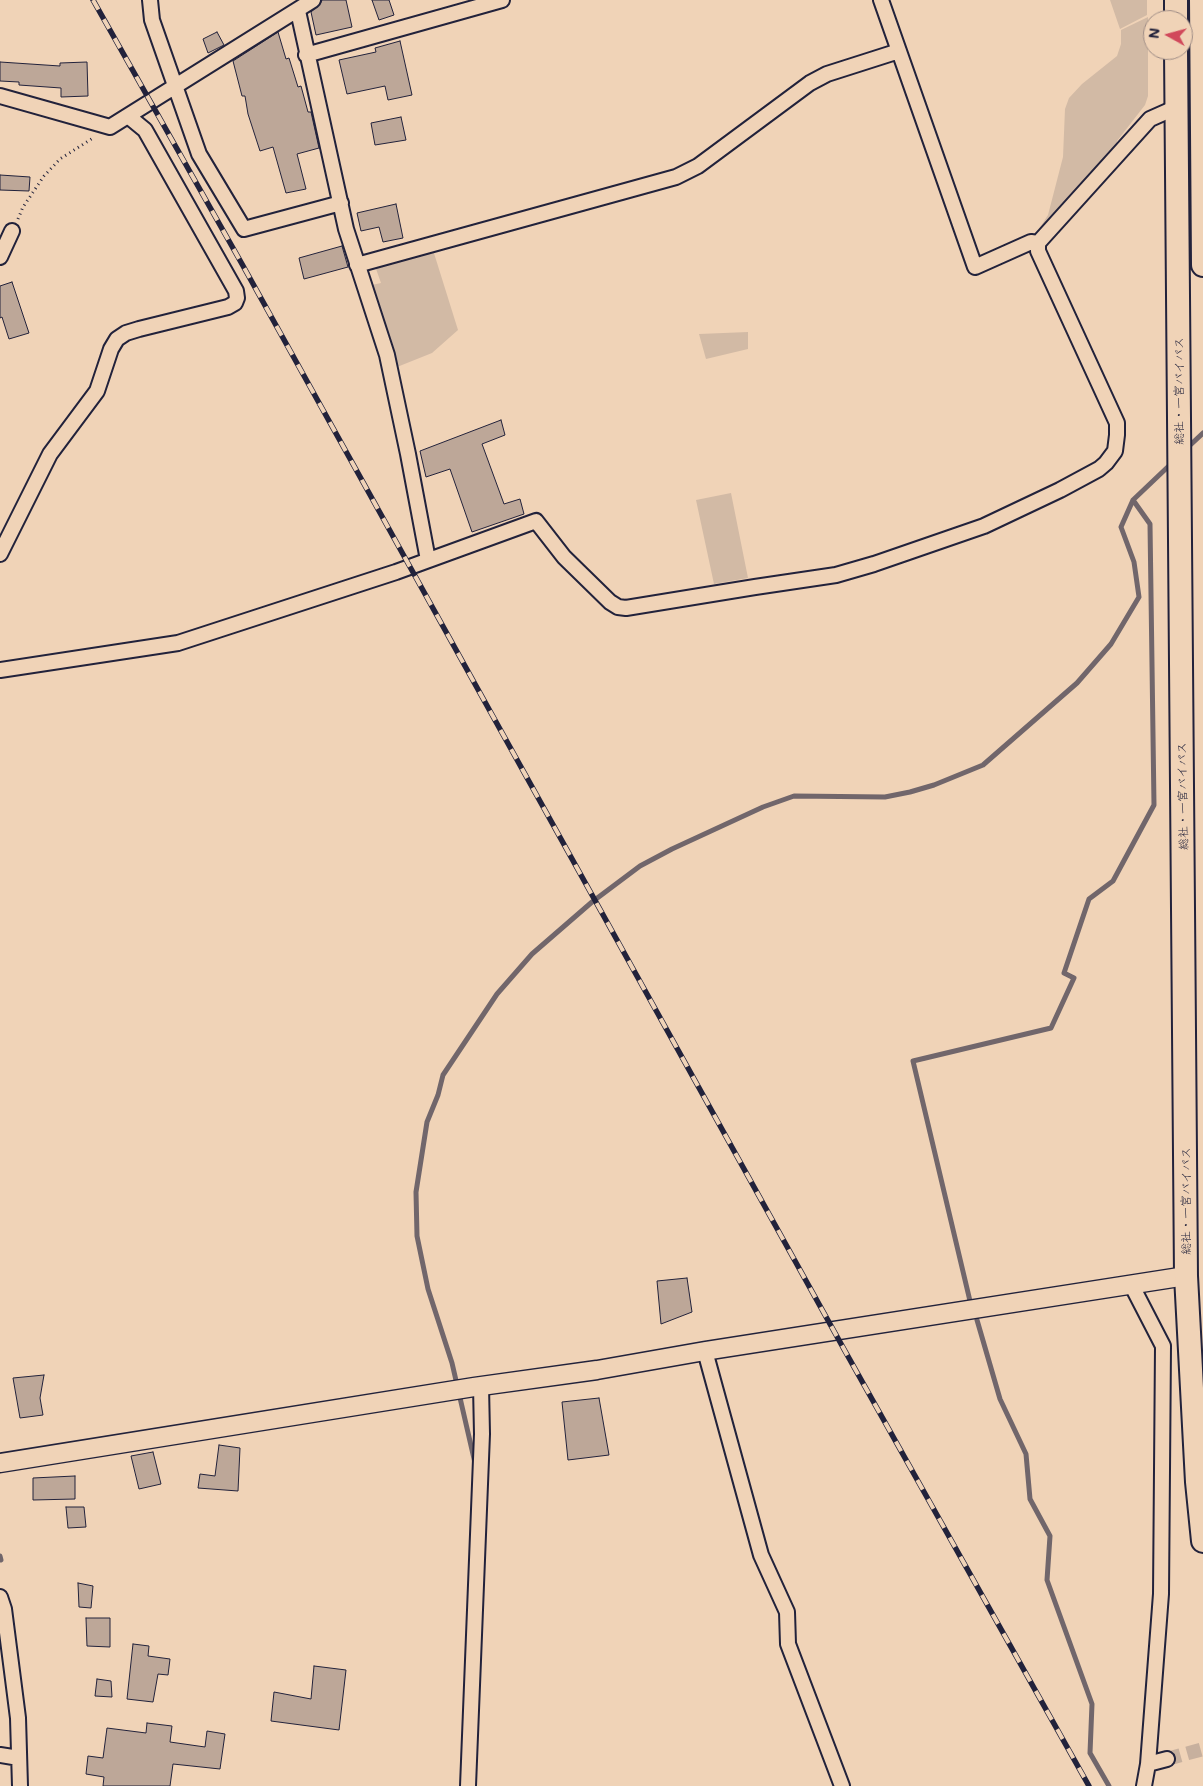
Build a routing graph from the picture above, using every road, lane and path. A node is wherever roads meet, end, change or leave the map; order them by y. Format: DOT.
graph roads {
  1 [pos="150,0"];
  2 [pos="313,0"];
  3 [pos="502,0"];
  4 [pos="881,0"];
  5 [pos="1201,0"];
  6 [pos="298,11"];
  7 [pos="1202,44"];
  8 [pos="899,51"];
  9 [pos="306,55"];
  10 [pos="1176,60"];
  11 [pos="1201,84"];
  12 [pos="175,86"];
  13 [pos="0,96"];
  14 [pos="1177,96"];
  15 [pos="128,116"];
  16 [pos="110,127"];
  17 [pos="340,203"];
  18 [pos="12,231"];
  19 [pos="1038,243"];
  20 [pos="0,257"];
  21 [pos="357,265"];
  22 [pos="1203,265"];
  23 [pos="0,554"];
  24 [pos="428,560"];
  25 [pos="0,670"];
  26 [pos="1195,1275"];
  27 [pos="1131,1284"];
  28 [pos="705,1351"];
  29 [pos="478,1386"];
  30 [pos="0,1463"];
  31 [pos="1203,1541"];
  32 [pos="0,1597"];
  33 [pos="0,1755"];
  34 [pos="19,1758"];
  35 [pos="1167,1759"];
  36 [pos="1148,1764"];
  37 [pos="20,1786"];
  38 [pos="468,1786"];
  39 [pos="842,1786"];
  40 [pos="1144,1786"];
  1 -- 12 [label="street"];
  2 -- 6 [label="street"];
  3 -- 9 [label="street"];
  4 -- 8 [label="street"];
  5 -- 7 [label="highway"];
  6 -- 9 [label="street"];
  6 -- 12 [label="street"];
  7 -- 11 [label="highway"];
  8 -- 19 [label="street"];
  8 -- 21 [label="street"];
  9 -- 17 [label="street"];
  10 -- 14 [label="highway, 総社・一宮バイパス"];
  11 -- 14 [label="highway"];
  11 -- 22 [label="highway"];
  12 -- 15 [label="street"];
  12 -- 17 [label="street"];
  13 -- 16 [label="street"];
  14 -- 19 [label="street"];
  14 -- 26 [label="highway, 総社・一宮バイパス"];
  15 -- 16 [label="street"];
  15 -- 23 [label="street"];
  16 -- 18 [label="path"];
  17 -- 21 [label="street"];
  18 -- 20 [label="street"];
  19 -- 24 [label="street"];
  21 -- 24 [label="street"];
  24 -- 25 [label="street"];
  26 -- 27 [label="street"];
  26 -- 31 [label="highway, 総社・一宮バイパス"];
  27 -- 28 [label="street"];
  27 -- 36 [label="street"];
  28 -- 29 [label="street"];
  28 -- 39 [label="street"];
  29 -- 30 [label="street"];
  29 -- 38 [label="street"];
  32 -- 34 [label="street"];
  33 -- 34 [label="street"];
  34 -- 37 [label="street"];
  35 -- 36 [label="street"];
  36 -- 40 [label="street"];
}
